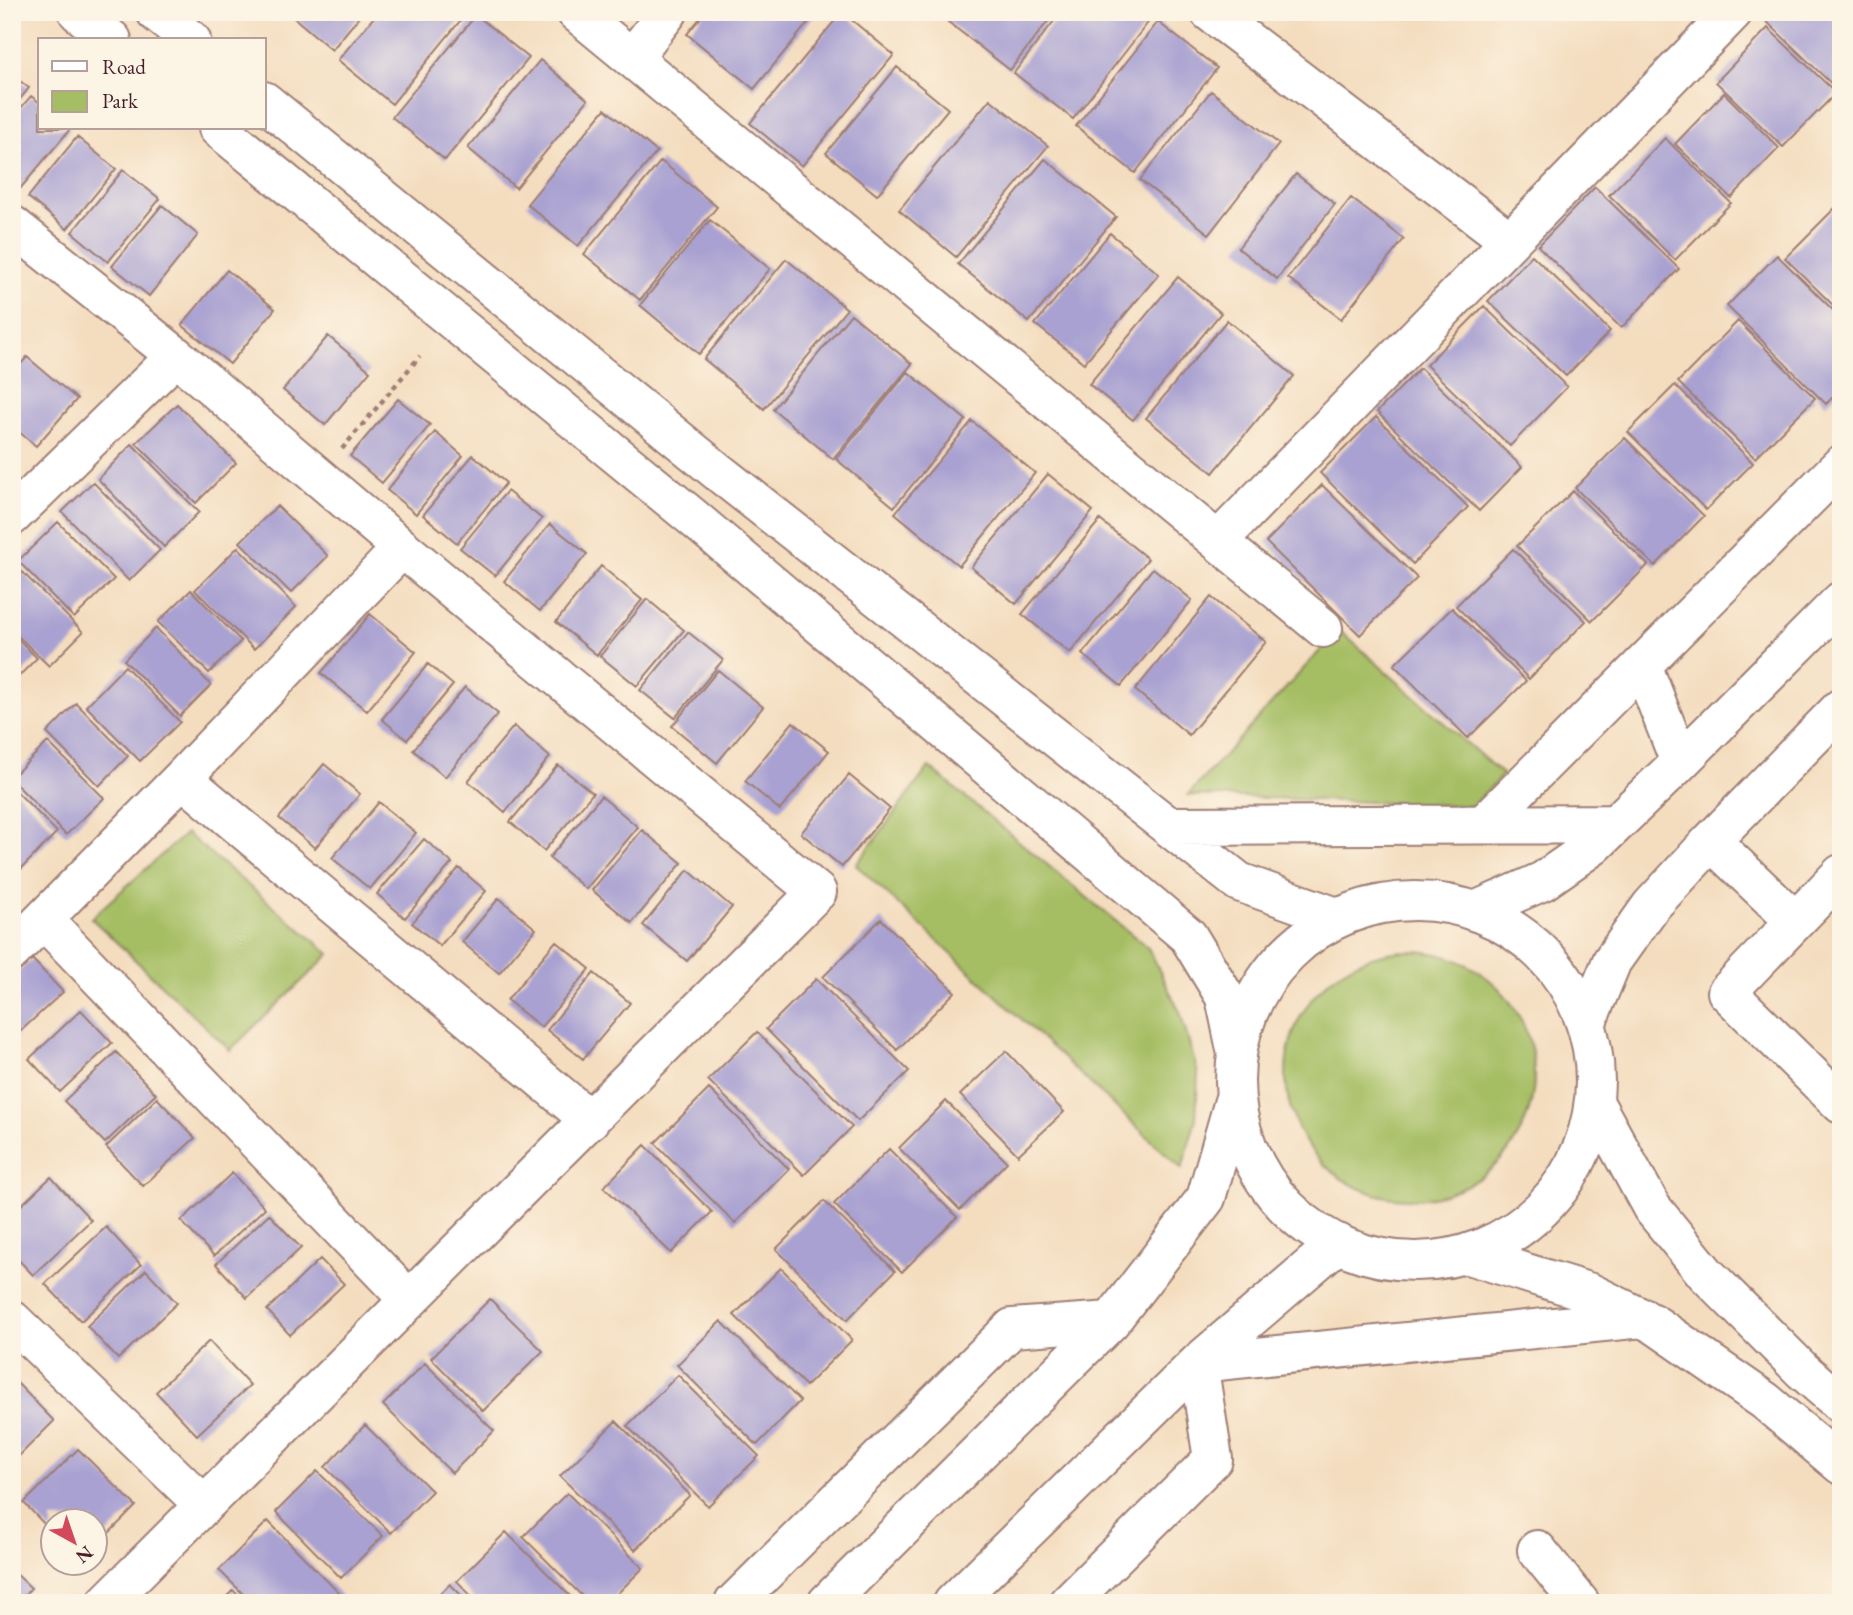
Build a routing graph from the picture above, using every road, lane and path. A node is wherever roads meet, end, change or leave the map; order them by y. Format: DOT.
graph roads {
  1 [pos="78,12"];
  2 [pos="156,12"];
  3 [pos="576,12"];
  4 [pos="668,12"];
  5 [pos="1210,12"];
  6 [pos="1733,12"];
  7 [pos="110,38"];
  8 [pos="188,38"];
  9 [pos="632,58"];
  10 [pos="266,103"];
  11 [pos="220,130"];
  12 [pos="12,226"];
  13 [pos="1510,241"];
  14 [pos="176,356"];
  15 [pos="420,356"];
  16 [pos="1841,465"];
  17 [pos="318,477"];
  18 [pos="12,516"];
  19 [pos="1218,541"];
  20 [pos="402,548"];
  21 [pos="1841,601"];
  22 [pos="1323,628"];
  23 [pos="1642,665"];
  24 [pos="1841,708"];
  25 [pos="1680,762"];
  26 [pos="181,778"];
  27 [pos="1484,824"];
  28 [pos="1616,824"];
  29 [pos="1167,826"];
  30 [pos="1711,841"];
  31 [pos="1841,874"];
  32 [pos="1475,911"];
  33 [pos="1339,918"];
  34 [pos="44,920"];
  35 [pos="1795,921"];
  36 [pos="12,951"];
  37 [pos="1586,1024"];
  38 [pos="1237,1054"];
  39 [pos="1234,1101"];
  40 [pos="1594,1102"];
  41 [pos="1841,1104"];
  42 [pos="590,1120"];
  43 [pos="1338,1243"];
  44 [pos="1465,1254"];
  45 [pos="409,1300"];
  46 [pos="1643,1318"];
  47 [pos="12,1320"];
  48 [pos="1111,1321"];
  49 [pos="1198,1363"];
  50 [pos="1841,1404"];
  51 [pos="1841,1465"];
  52 [pos="204,1505"];
  53 [pos="1537,1550"];
  54 [pos="106,1603"];
  55 [pos="734,1603"];
  56 [pos="827,1603"];
  57 [pos="953,1603"];
  58 [pos="1068,1603"];
  59 [pos="1580,1603"];
  1 -- 7 [label="street"];
  2 -- 8 [label="street"];
  3 -- 9 [label="street"];
  4 -- 9 [label="street"];
  5 -- 13 [label="street"];
  6 -- 13 [label="street"];
  9 -- 19 [label="street"];
  10 -- 29 [label="street"];
  11 -- 38 [label="street"];
  12 -- 14 [label="street"];
  13 -- 19 [label="street"];
  14 -- 17 [label="street"];
  14 -- 18 [label="street"];
  15 -- 17 [label="path"];
  16 -- 23 [label="street"];
  17 -- 20 [label="street"];
  19 -- 22 [label="street"];
  20 -- 26 [label="street"];
  20 -- 42 [label="street"];
  21 -- 25 [label="street"];
  23 -- 25 [label="street"];
  23 -- 27 [label="street"];
  24 -- 30 [label="street"];
  25 -- 28 [label="street"];
  26 -- 34 [label="street"];
  26 -- 42 [label="street"];
  27 -- 28 [label="street"];
  27 -- 29 [label="street"];
  28 -- 32 [label="street"];
  29 -- 33 [label="street"];
  30 -- 35 [label="street"];
  30 -- 37 [label="street"];
  31 -- 35 [label="street"];
  32 -- 33 [label="street"];
  32 -- 37 [label="street"];
  33 -- 38 [label="street"];
  34 -- 36 [label="street"];
  34 -- 45 [label="street"];
  35 -- 41 [label="street"];
  37 -- 40 [label="street"];
  38 -- 39 [label="street"];
  39 -- 43 [label="street"];
  39 -- 48 [label="street"];
  40 -- 44 [label="street"];
  40 -- 50 [label="street"];
  42 -- 45 [label="street"];
  43 -- 44 [label="street"];
  43 -- 49 [label="street"];
  44 -- 46 [label="street"];
  45 -- 52 [label="street"];
  46 -- 49 [label="street"];
  46 -- 51 [label="street"];
  47 -- 52 [label="street"];
  48 -- 55 [label="street"];
  48 -- 56 [label="street"];
  49 -- 57 [label="street"];
  49 -- 58 [label="street"];
  52 -- 54 [label="street"];
  53 -- 59 [label="street"];
}
